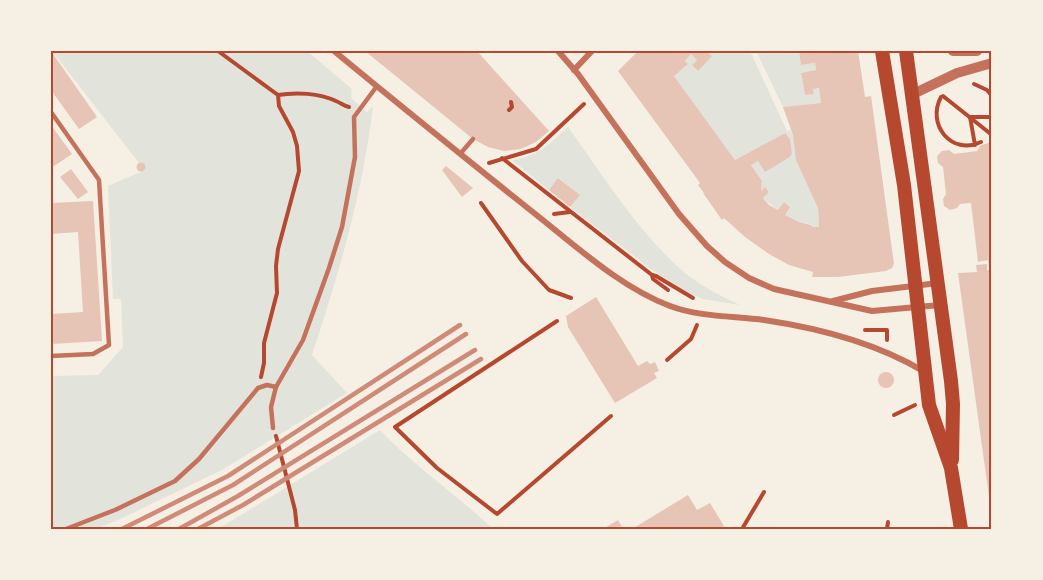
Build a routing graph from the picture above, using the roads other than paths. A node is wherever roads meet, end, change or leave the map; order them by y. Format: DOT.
graph roads {
  1 [pos="334,51"];
  2 [pos="558,51"];
  3 [pos="592,51"];
  4 [pos="882,51"];
  5 [pos="906,51"];
  6 [pos="953,51"];
  7 [pos="976,51"];
  8 [pos="992,63"];
  9 [pos="574,70"];
  10 [pos="377,86"];
  11 [pos="911,95"];
  12 [pos="51,111"];
  13 [pos="473,139"];
  14 [pos="460,154"];
  15 [pos="939,283"];
  16 [pos="916,286"];
  17 [pos="832,301"];
  18 [pos="942,305"];
  19 [pos="919,307"];
  20 [pos="51,356"];
  21 [pos="926,373"];
  22 [pos="276,387"];
  23 [pos="273,428"];
  24 [pos="951,468"];
  25 [pos="66,529"];
  26 [pos="961,529"];
  1 -- 10 [label="street"];
  2 -- 9 [label="street"];
  3 -- 9 [label="street"];
  4 -- 16 [label="main road"];
  5 -- 11 [label="main road"];
  6 -- 7 [label="street"];
  8 -- 11 [label="street"];
  9 -- 17 [label="street"];
  10 -- 14 [label="street"];
  10 -- 22 [label="lane"];
  11 -- 15 [label="main road"];
  12 -- 20 [label="lane"];
  13 -- 14 [label="lane"];
  14 -- 21 [label="street"];
  15 -- 16 [label="street"];
  15 -- 18 [label="main road"];
  16 -- 17 [label="street"];
  16 -- 19 [label="main road"];
  17 -- 19 [label="street"];
  18 -- 19 [label="street"];
  18 -- 24 [label="main road"];
  19 -- 21 [label="main road"];
  21 -- 24 [label="main road"];
  22 -- 23 [label="lane"];
  22 -- 25 [label="lane"];
  24 -- 26 [label="main road"];
}
